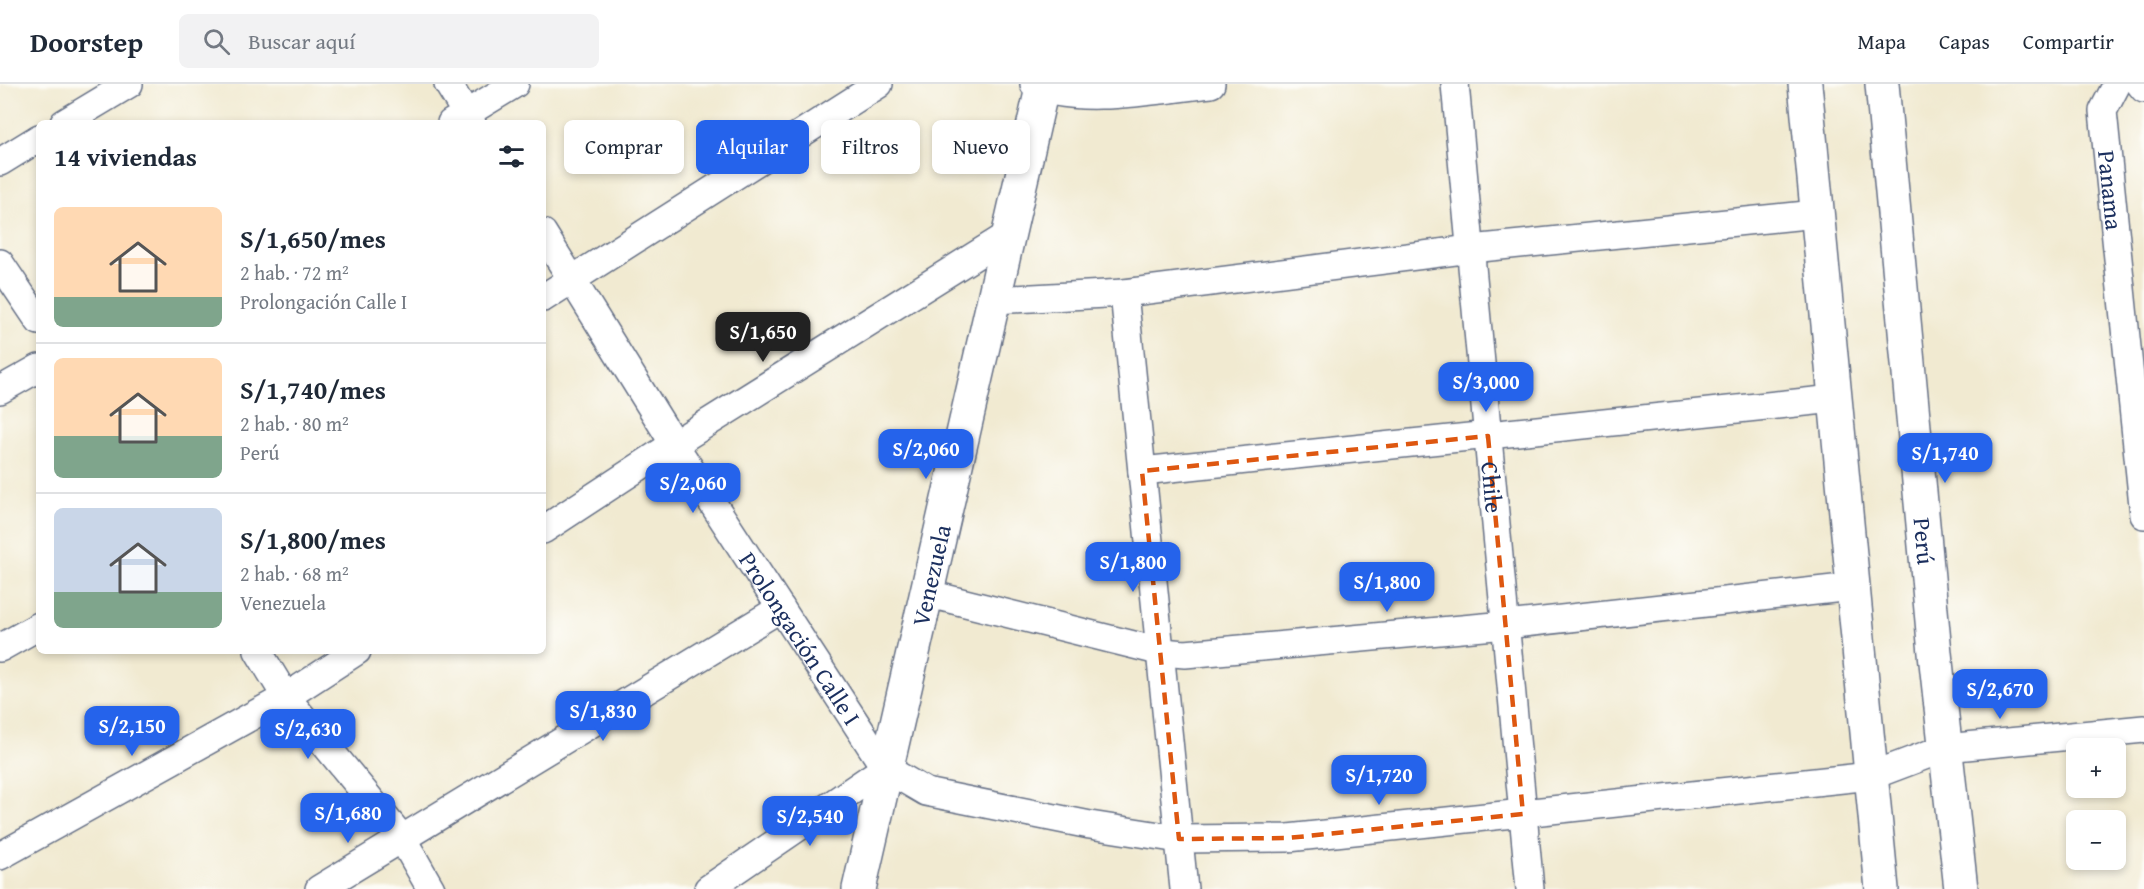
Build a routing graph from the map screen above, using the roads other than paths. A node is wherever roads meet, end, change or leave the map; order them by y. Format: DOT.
graph roads {
  1 [pos="129,84"];
  2 [pos="448,84"];
  3 [pos="515,84"];
  4 [pos="879,84"];
  5 [pos="1211,84"];
  6 [pos="1455,84"];
  7 [pos="1805,84"];
  8 [pos="1882,84"];
  9 [pos="2118,84"];
  10 [pos="2140,84"];
  11 [pos="1040,86"];
  12 [pos="2144,89"];
  13 [pos="97,92"];
  14 [pos="67,120"];
  15 [pos="463,120"];
  16 [pos="36,140"];
  17 [pos="0,162"];
  18 [pos="1816,214"];
  19 [pos="1008,236"];
  20 [pos="546,238"];
  21 [pos="1471,249"];
  22 [pos="0,263"];
  23 [pos="572,278"];
  24 [pos="1124,293"];
  25 [pos="546,296"];
  26 [pos="994,300"];
  27 [pos="36,317"];
  28 [pos="36,370"];
  29 [pos="0,390"];
  30 [pos="1834,399"];
  31 [pos="1488,436"];
  32 [pos="675,444"];
  33 [pos="1142,471"];
  34 [pos="2144,515"];
  35 [pos="546,528"];
  36 [pos="1852,587"];
  37 [pos="925,593"];
  38 [pos="781,608"];
  39 [pos="1506,625"];
  40 [pos="36,628"];
  41 [pos="0,648"];
  42 [pos="1162,652"];
  43 [pos="260,654"];
  44 [pos="352,654"];
  45 [pos="286,697"];
  46 [pos="2144,729"];
  47 [pos="1945,748"];
  48 [pos="885,768"];
  49 [pos="1871,776"];
  50 [pos="1523,814"];
  51 [pos="402,838"];
  52 [pos="1179,839"];
  53 [pos="0,856"];
  54 [pos="319,889"];
  55 [pos="431,889"];
  56 [pos="708,889"];
  57 [pos="860,889"];
  58 [pos="1184,889"];
  59 [pos="1530,889"];
  60 [pos="1882,889"];
  61 [pos="1960,889"];
  1 -- 13 [label="street"];
  2 -- 15 [label="street"];
  3 -- 15 [label="street"];
  4 -- 23 [label="street"];
  5 -- 11 [label="street"];
  6 -- 21 [label="street, Chile"];
  7 -- 18 [label="main road"];
  8 -- 47 [label="main road, Perú"];
  9 -- 34 [label="street, Panama"];
  10 -- 12 [label="street"];
  11 -- 19 [label="main road, Venezuela"];
  13 -- 14 [label="street"];
  16 -- 17 [label="street"];
  18 -- 21 [label="street"];
  18 -- 30 [label="main road"];
  19 -- 26 [label="main road, Venezuela"];
  19 -- 32 [label="street"];
  20 -- 23 [label="street, Prolongación Calle I"];
  21 -- 24 [label="street"];
  21 -- 31 [label="street, Chile"];
  22 -- 27 [label="street"];
  23 -- 25 [label="street"];
  23 -- 32 [label="street, Prolongación Calle I"];
  24 -- 26 [label="street"];
  24 -- 33 [label="street"];
  26 -- 37 [label="main road, Venezuela"];
  28 -- 29 [label="street"];
  30 -- 31 [label="street"];
  30 -- 36 [label="main road"];
  31 -- 33 [label="street"];
  31 -- 39 [label="street, Chile"];
  32 -- 35 [label="street"];
  32 -- 38 [label="street, Prolongación Calle I"];
  33 -- 42 [label="street"];
  36 -- 39 [label="street"];
  36 -- 49 [label="main road"];
  37 -- 42 [label="street"];
  37 -- 48 [label="main road, Venezuela"];
  38 -- 48 [label="street, Prolongación Calle I"];
  38 -- 51 [label="street"];
  39 -- 42 [label="street"];
  39 -- 50 [label="street, Chile"];
  40 -- 41 [label="street"];
  42 -- 52 [label="street"];
  43 -- 45 [label="street"];
  44 -- 45 [label="street"];
  45 -- 51 [label="street"];
  45 -- 53 [label="street"];
  46 -- 47 [label="street"];
  47 -- 49 [label="street"];
  47 -- 61 [label="main road, Perú"];
  48 -- 52 [label="street"];
  48 -- 56 [label="street"];
  48 -- 57 [label="main road, Venezuela"];
  49 -- 50 [label="street"];
  49 -- 60 [label="main road"];
  50 -- 52 [label="street"];
  50 -- 59 [label="street, Chile"];
  51 -- 54 [label="street"];
  51 -- 55 [label="street"];
  52 -- 58 [label="street"];
}
